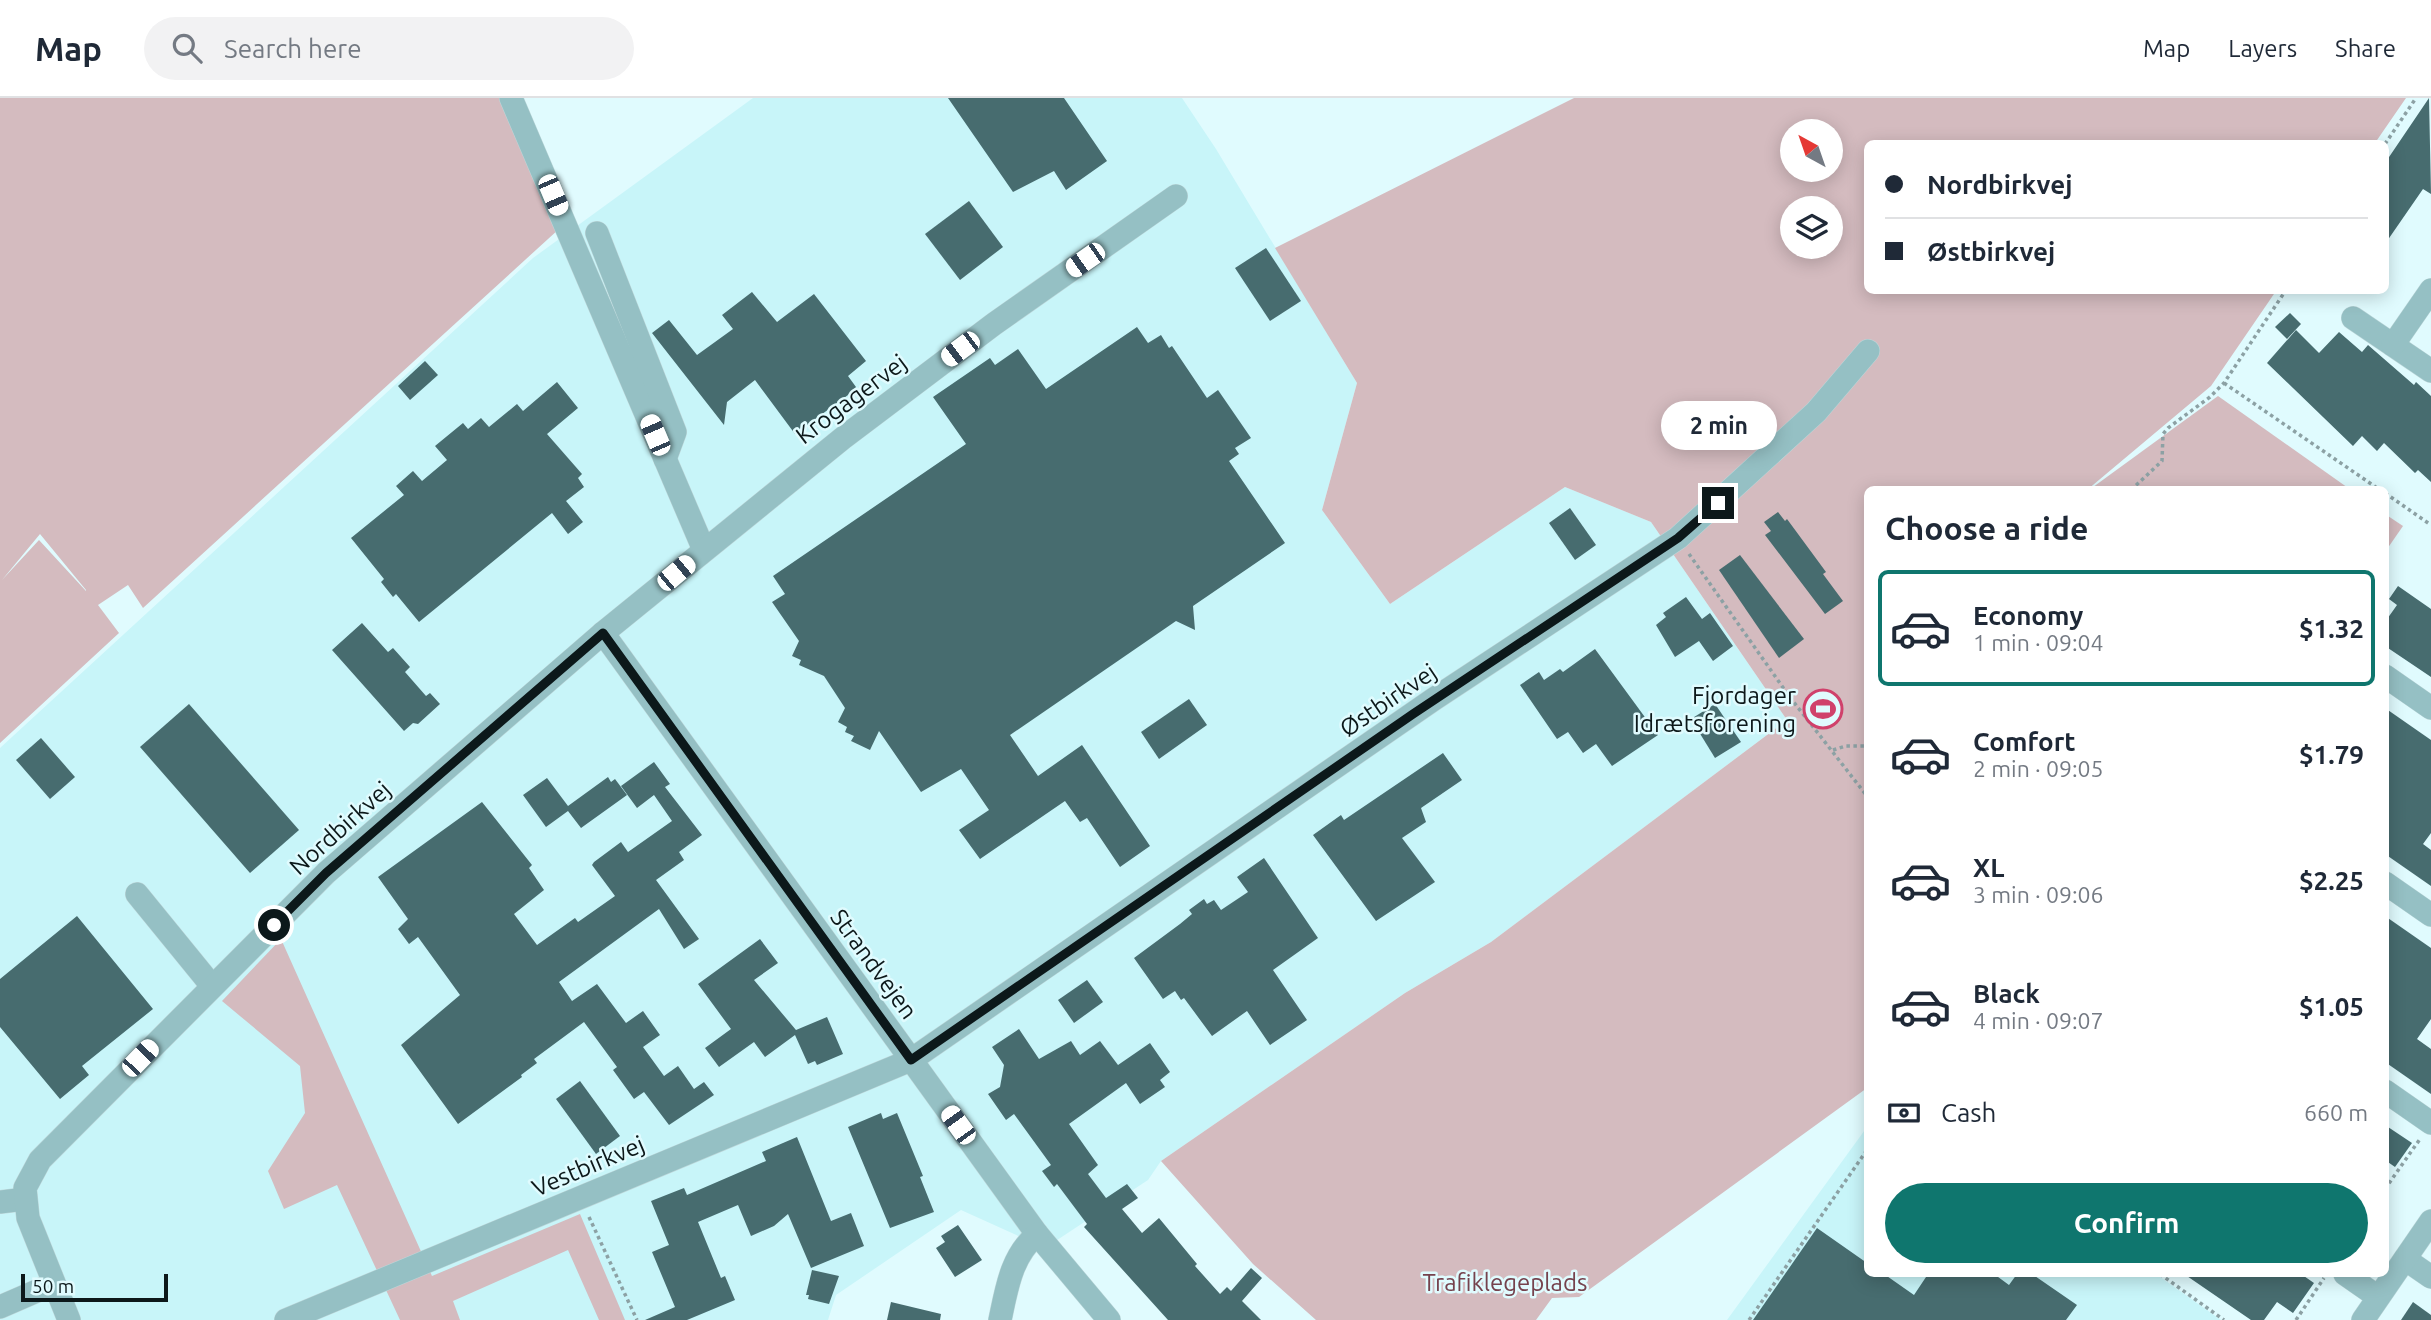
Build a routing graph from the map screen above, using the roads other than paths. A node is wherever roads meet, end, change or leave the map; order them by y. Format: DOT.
graph roads {
  1 [pos="511,98"];
  2 [pos="1176,196"];
  3 [pos="597,233"];
  4 [pos="2431,290"];
  5 [pos="2353,318"];
  6 [pos="2393,345"];
  7 [pos="1868,351"];
  8 [pos="2431,371"];
  9 [pos="665,459"];
  10 [pos="704,550"];
  11 [pos="603,633"];
  12 [pos="2389,679"];
  13 [pos="2431,708"];
  14 [pos="2389,886"];
  15 [pos="137,894"];
  16 [pos="2431,915"];
  17 [pos="212,986"];
  18 [pos="911,1060"];
  19 [pos="2389,1094"];
  20 [pos="2431,1123"];
  21 [pos="26,1199"];
  22 [pos="0,1202"];
  23 [pos="2431,1221"];
  24 [pos="1037,1234"];
  25 [pos="2405,1259"];
  26 [pos="2349,1277"];
  27 [pos="2431,1277"];
  28 [pos="54,1284"];
  29 [pos="2378,1297"];
  30 [pos="0,1307"];
  31 [pos="69,1320"];
  32 [pos="286,1320"];
  33 [pos="1000,1320"];
  34 [pos="1109,1320"];
  35 [pos="2363,1320"];
  1 -- 9 [label="street"];
  2 -- 10 [label="street, Krogagervej"];
  3 -- 9 [label="street"];
  4 -- 6 [label="street"];
  5 -- 6 [label="street"];
  6 -- 8 [label="street"];
  7 -- 18 [label="street, Østbirkvej"];
  9 -- 10 [label="street"];
  10 -- 11 [label="street, Krogagervej"];
  11 -- 17 [label="street, Nordbirkvej"];
  11 -- 18 [label="street, Strandvejen"];
  12 -- 13 [label="street"];
  14 -- 16 [label="street"];
  15 -- 17 [label="street"];
  17 -- 21 [label="street, Nordbirkvej"];
  18 -- 24 [label="street, Strandvejen"];
  18 -- 32 [label="street, Vestbirkvej"];
  19 -- 20 [label="street"];
  21 -- 22 [label="street"];
  21 -- 28 [label="street"];
  23 -- 25 [label="street"];
  24 -- 33 [label="street"];
  24 -- 34 [label="street, Strandvejen"];
  25 -- 27 [label="street"];
  25 -- 29 [label="street"];
  26 -- 29 [label="street"];
  28 -- 30 [label="street"];
  28 -- 31 [label="street"];
  29 -- 35 [label="street"];
}
